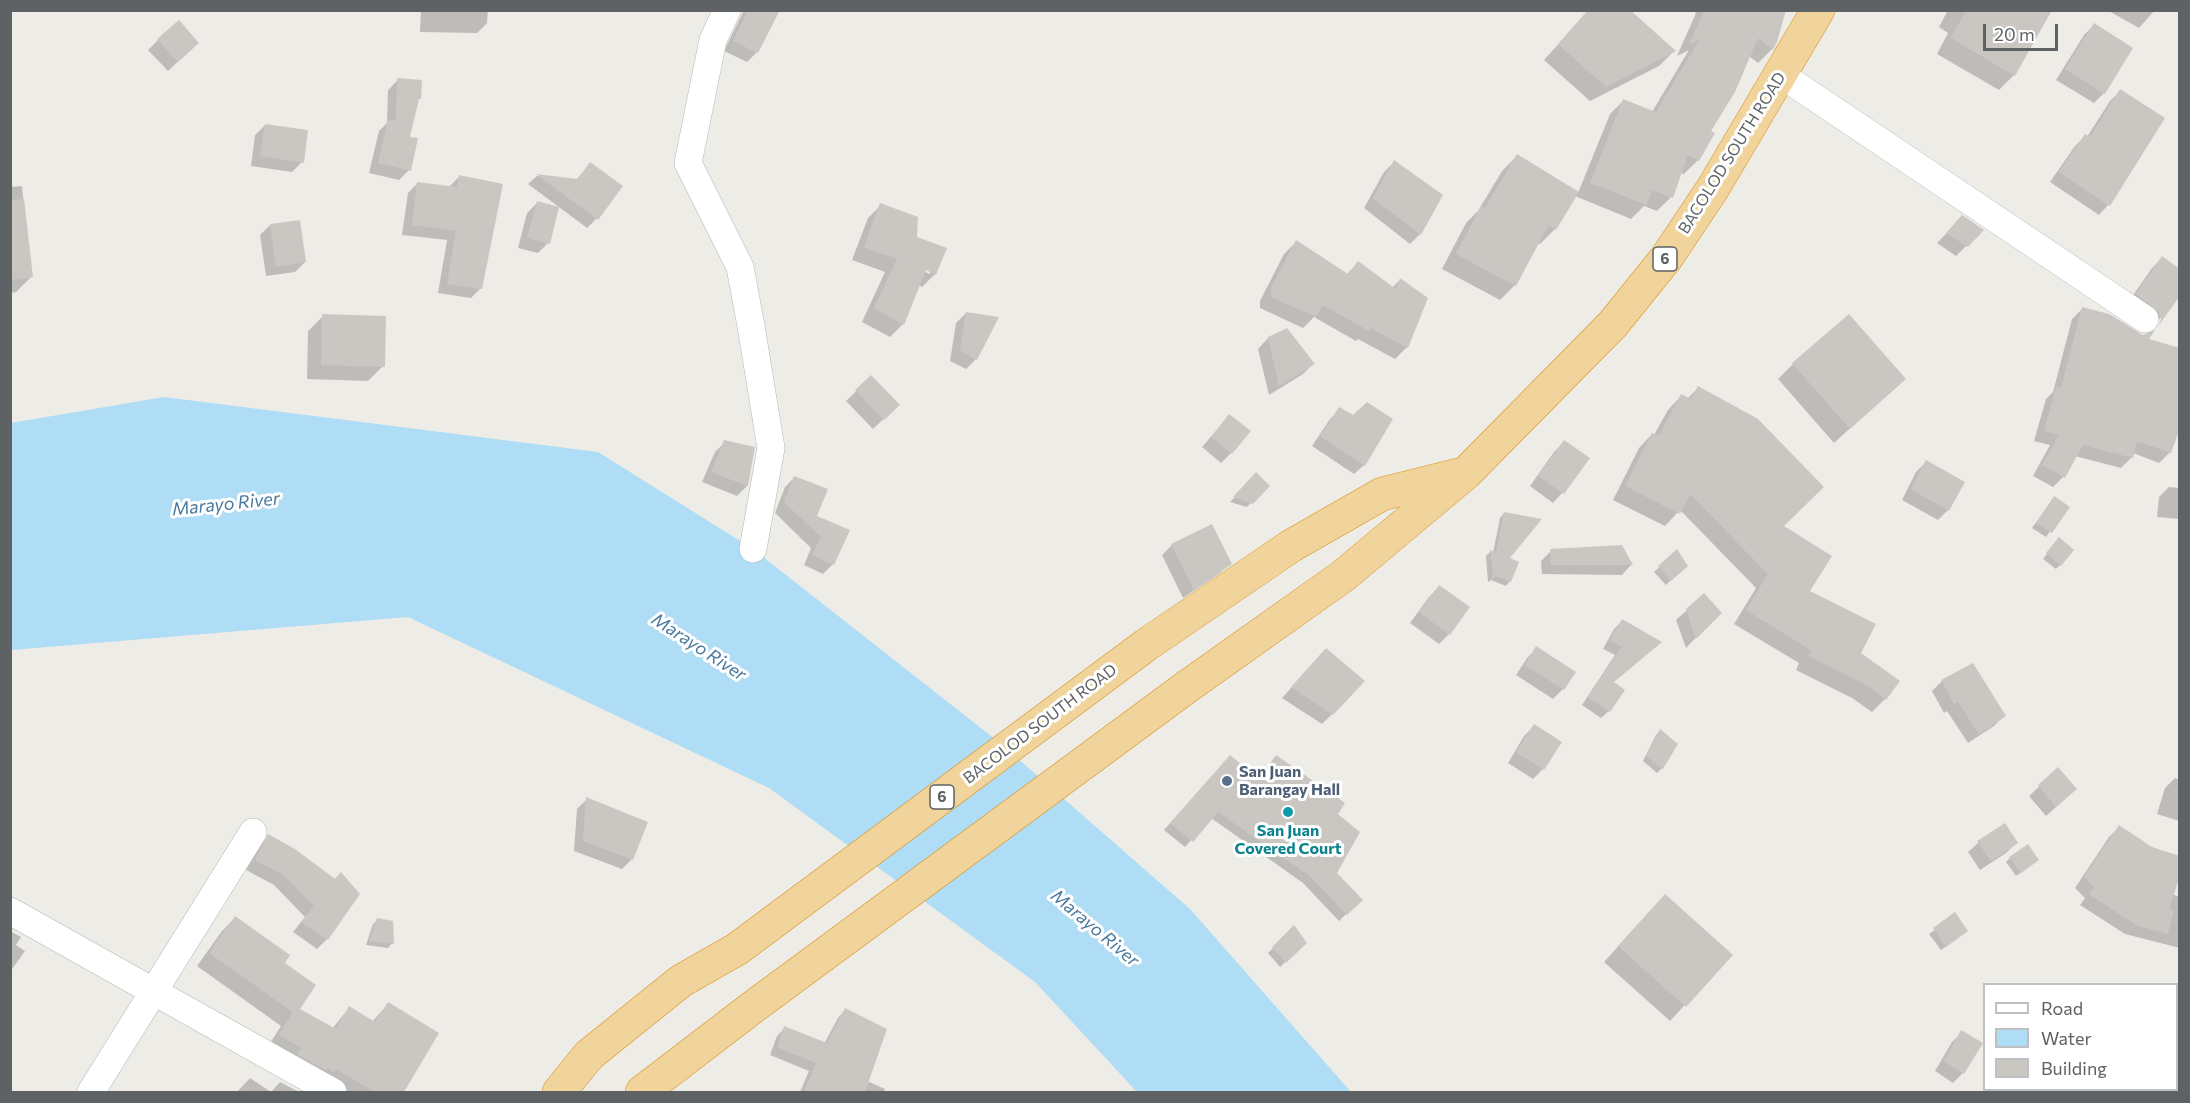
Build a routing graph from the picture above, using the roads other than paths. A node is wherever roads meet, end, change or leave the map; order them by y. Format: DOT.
graph roads {
  1 [pos="727,10"];
  2 [pos="1818,10"];
  3 [pos="1780,74"];
  4 [pos="2145,319"];
  5 [pos="1466,473"];
  6 [pos="753,549"];
  7 [pos="253,832"];
  8 [pos="10,911"];
  9 [pos="153,993"];
  10 [pos="91,1092"];
  11 [pos="333,1092"];
  12 [pos="559,1092"];
  13 [pos="642,1092"];
  1 -- 6 [label="street"];
  2 -- 3 [label="highway, BACOLOD SOUTH ROAD / 6"];
  3 -- 4 [label="street"];
  3 -- 5 [label="highway, BACOLOD SOUTH ROAD / 6"];
  5 -- 12 [label="highway, BACOLOD SOUTH ROAD / 6"];
  5 -- 13 [label="highway, BACOLOD SOUTH ROAD / 6"];
  7 -- 9 [label="street"];
  8 -- 9 [label="street"];
  9 -- 10 [label="street"];
  9 -- 11 [label="street"];
}
